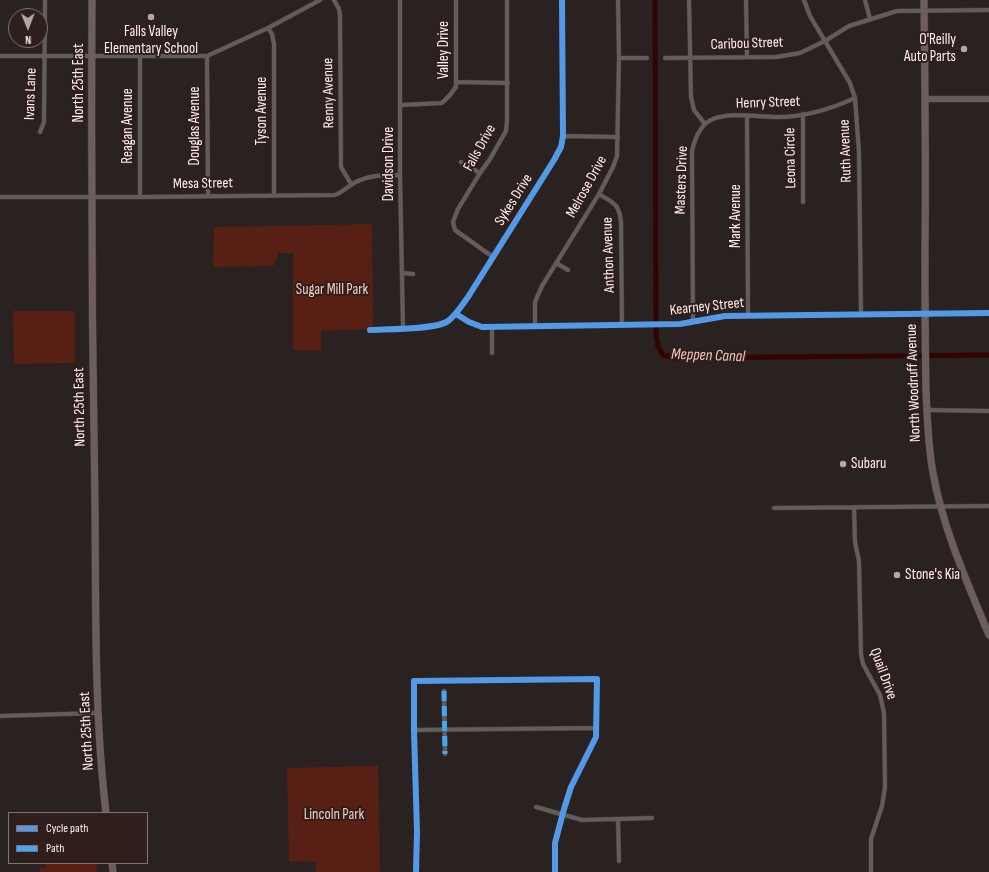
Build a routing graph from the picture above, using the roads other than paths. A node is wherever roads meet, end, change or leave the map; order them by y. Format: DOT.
graph roads {
  1 [pos="45,0"];
  2 [pos="92,0"];
  3 [pos="320,0"];
  4 [pos="334,0"];
  5 [pos="400,0"];
  6 [pos="456,0"];
  7 [pos="507,0"];
  8 [pos="562,0"];
  9 [pos="618,0"];
  10 [pos="689,0"];
  11 [pos="746,0"];
  12 [pos="804,0"];
  13 [pos="864,0"];
  14 [pos="924,0"];
  15 [pos="924,10"];
  16 [pos="989,10"];
  17 [pos="870,19"];
  18 [pos="268,28"];
  19 [pos="825,41"];
  20 [pos="0,56"];
  21 [pos="44,56"];
  22 [pos="140,56"];
  23 [pos="207,56"];
  24 [pos="92,57"];
  25 [pos="747,57"];
  26 [pos="619,58"];
  27 [pos="647,58"];
  28 [pos="665,58"];
  29 [pos="691,58"];
  30 [pos="456,82"];
  31 [pos="508,83"];
  32 [pos="855,98"];
  33 [pos="925,99"];
  34 [pos="989,99"];
  35 [pos="401,105"];
  36 [pos="803,114"];
  37 [pos="747,116"];
  38 [pos="705,124"];
  39 [pos="40,132"];
  40 [pos="563,136"];
  41 [pos="618,137"];
  42 [pos="461,162"];
  43 [pos="480,173"];
  44 [pos="400,175"];
  45 [pos="351,184"];
  46 [pos="599,194"];
  47 [pos="208,196"];
  48 [pos="274,196"];
  49 [pos="0,197"];
  50 [pos="93,197"];
  51 [pos="140,197"];
  52 [pos="804,202"];
  53 [pos="493,257"];
  54 [pos="556,263"];
  55 [pos="568,270"];
  56 [pos="402,273"];
  57 [pos="413,274"];
  58 [pos="989,313"];
  59 [pos="456,314"];
  60 [pos="861,314"];
  61 [pos="924,314"];
  62 [pos="748,316"];
  63 [pos="693,321"];
  64 [pos="622,325"];
  65 [pos="534,326"];
  66 [pos="492,327"];
  67 [pos="403,328"];
  68 [pos="370,330"];
  69 [pos="492,353"];
  70 [pos="927,410"];
  71 [pos="989,411"];
  72 [pos="941,506"];
  73 [pos="989,506"];
  74 [pos="854,507"];
  75 [pos="774,508"];
  76 [pos="989,635"];
  77 [pos="444,691"];
  78 [pos="98,713"];
  79 [pos="0,716"];
  80 [pos="596,728"];
  81 [pos="414,730"];
  82 [pos="444,730"];
  83 [pos="445,754"];
  84 [pos="536,807"];
  85 [pos="106,812"];
  86 [pos="562,816"];
  87 [pos="652,818"];
  88 [pos="618,819"];
  89 [pos="619,861"];
  90 [pos="416,872"];
  91 [pos="555,872"];
  92 [pos="871,872"];
  1 -- 21 [label="street, Ivans Lane"];
  2 -- 24 [label="main road, North 25th East"];
  3 -- 18 [label="street"];
  4 -- 45 [label="street, Renny Avenue"];
  5 -- 35 [label="street, Davidson Drive"];
  6 -- 30 [label="street, Valley Drive"];
  7 -- 31 [label="street, Falls Drive"];
  8 -- 40 [label="street, Sykes Drive"];
  9 -- 26 [label="street, Melrose Drive"];
  10 -- 29 [label="street"];
  11 -- 25 [label="street"];
  12 -- 19 [label="street, Ruth Avenue"];
  13 -- 17 [label="street"];
  14 -- 15 [label="main road, North Woodruff Avenue"];
  15 -- 16 [label="street, Caribou Street"];
  15 -- 17 [label="street, Caribou Street"];
  15 -- 33 [label="main road, North Woodruff Avenue"];
  17 -- 19 [label="street, Caribou Street"];
  18 -- 23 [label="street"];
  18 -- 48 [label="street, Tyson Avenue"];
  19 -- 25 [label="street, Caribou Street"];
  19 -- 32 [label="street, Ruth Avenue"];
  20 -- 21 [label="street"];
  21 -- 24 [label="street"];
  21 -- 39 [label="street, Ivans Lane"];
  22 -- 23 [label="street"];
  22 -- 24 [label="street"];
  22 -- 51 [label="street, Reagan Avenue"];
  23 -- 47 [label="street, Douglas Avenue"];
  24 -- 50 [label="main road, North 25th East"];
  25 -- 29 [label="street, Caribou Street"];
  26 -- 27 [label="street"];
  26 -- 41 [label="street, Melrose Drive"];
  28 -- 29 [label="street, Caribou Street"];
  29 -- 38 [label="street"];
  30 -- 31 [label="street"];
  30 -- 35 [label="street, Valley Drive"];
  31 -- 43 [label="street, Falls Drive"];
  32 -- 36 [label="street, Henry Street"];
  32 -- 60 [label="street, Ruth Avenue"];
  33 -- 34 [label="street"];
  33 -- 61 [label="main road, North Woodruff Avenue"];
  35 -- 44 [label="street, Davidson Drive"];
  36 -- 37 [label="street, Henry Street"];
  36 -- 52 [label="street, Leona Circle"];
  37 -- 38 [label="street, Henry Street"];
  37 -- 62 [label="street, Mark Avenue"];
  38 -- 63 [label="street, Masters Drive"];
  40 -- 41 [label="street"];
  40 -- 53 [label="street, Sykes Drive"];
  41 -- 46 [label="street, Melrose Drive"];
  42 -- 43 [label="street"];
  43 -- 53 [label="street, Falls Drive"];
  44 -- 45 [label="street, Mesa Street"];
  44 -- 56 [label="street, Davidson Drive"];
  45 -- 48 [label="street, Mesa Street"];
  46 -- 54 [label="street, Melrose Drive"];
  46 -- 64 [label="street, Anthon Avenue"];
  47 -- 48 [label="street, Mesa Street"];
  47 -- 51 [label="street, Mesa Street"];
  49 -- 50 [label="street, Mesa Street"];
  50 -- 51 [label="street, Mesa Street"];
  50 -- 78 [label="main road, North 25th East"];
  53 -- 59 [label="street, Sykes Drive"];
  54 -- 55 [label="street"];
  54 -- 65 [label="street, Melrose Drive"];
  56 -- 57 [label="street"];
  56 -- 67 [label="street, Davidson Drive"];
  58 -- 61 [label="street, Kearney Street"];
  59 -- 66 [label="street, Kearney Street"];
  59 -- 67 [label="street, Sykes Drive"];
  60 -- 61 [label="street, Kearney Street"];
  60 -- 62 [label="street, Kearney Street"];
  61 -- 70 [label="main road, North Woodruff Avenue"];
  62 -- 63 [label="street, Kearney Street"];
  63 -- 64 [label="street, Kearney Street"];
  64 -- 65 [label="street, Kearney Street"];
  65 -- 66 [label="street, Kearney Street"];
  66 -- 69 [label="street"];
  67 -- 68 [label="street, Sykes Drive"];
  70 -- 71 [label="street"];
  70 -- 72 [label="main road, North Woodruff Avenue"];
  72 -- 73 [label="street"];
  72 -- 74 [label="street"];
  72 -- 76 [label="main road, North Woodruff Avenue"];
  74 -- 75 [label="street"];
  74 -- 92 [label="street, Quail Drive"];
  77 -- 82 [label="street"];
  78 -- 79 [label="street"];
  78 -- 85 [label="main road, North 25th East"];
  80 -- 81 [label="street"];
  80 -- 82 [label="street"];
  80 -- 86 [label="street"];
  81 -- 82 [label="street"];
  81 -- 90 [label="street"];
  82 -- 83 [label="street"];
  84 -- 86 [label="street"];
  86 -- 88 [label="street"];
  86 -- 91 [label="street"];
  87 -- 88 [label="street"];
  88 -- 89 [label="street"];
}
